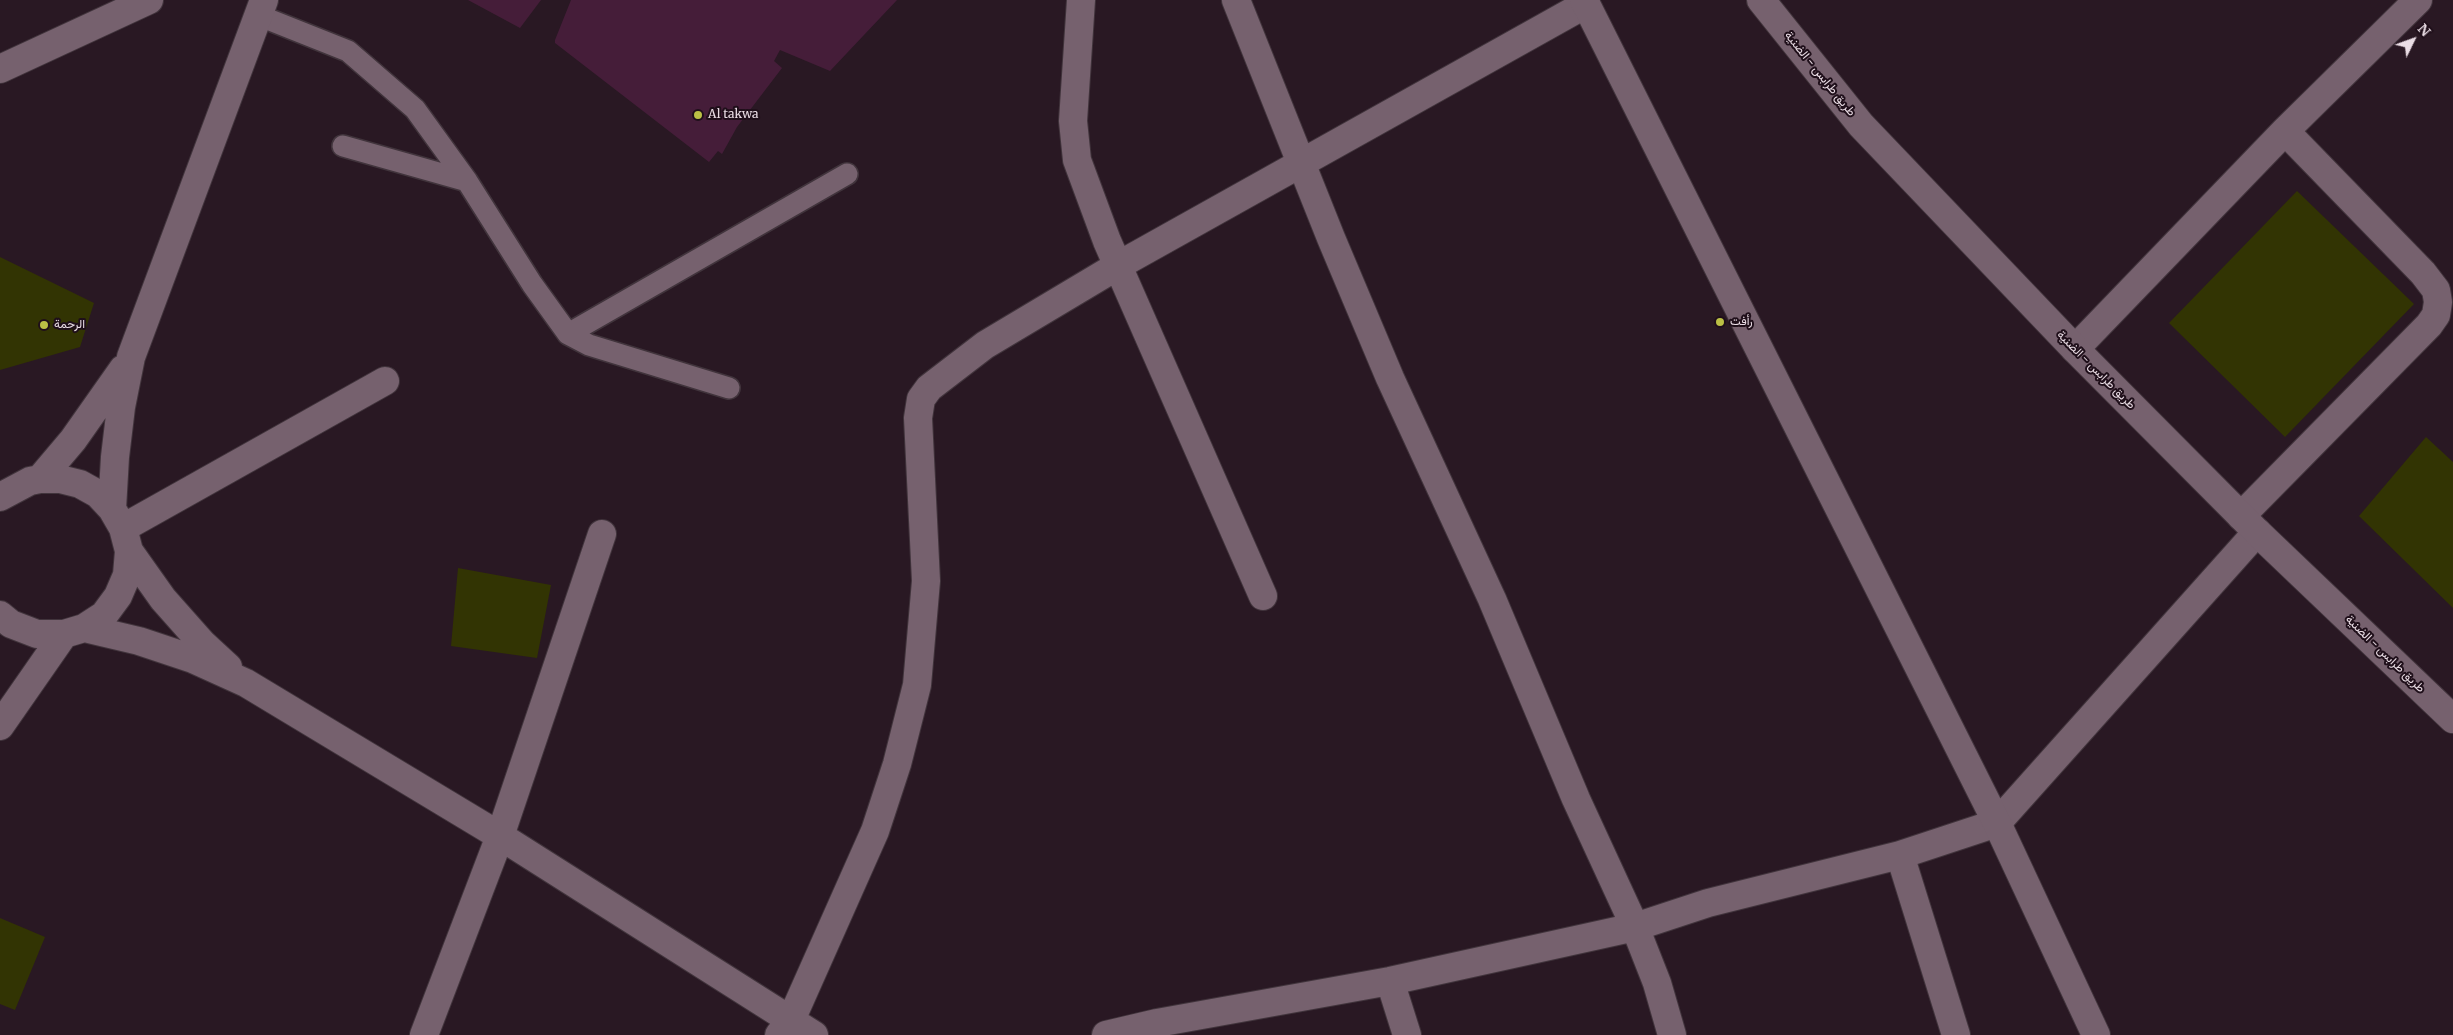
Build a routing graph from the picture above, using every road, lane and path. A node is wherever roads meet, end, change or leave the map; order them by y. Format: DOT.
graph roads {
  1 [pos="149,0"];
  2 [pos="1081,0"];
  3 [pos="1236,0"];
  4 [pos="1761,0"];
  5 [pos="2418,0"];
  6 [pos="1585,2"];
  7 [pos="262,8"];
  8 [pos="0,70"];
  9 [pos="2285,131"];
  10 [pos="343,146"];
  11 [pos="1301,162"];
  12 [pos="847,174"];
  13 [pos="467,181"];
  14 [pos="1118,265"];
  15 [pos="568,334"];
  16 [pos="2076,349"];
  17 [pos="131,357"];
  18 [pos="385,381"];
  19 [pos="729,388"];
  20 [pos="0,474"];
  21 [pos="35,480"];
  22 [pos="0,497"];
  23 [pos="2249,524"];
  24 [pos="122,529"];
  25 [pos="602,534"];
  26 [pos="1263,596"];
  27 [pos="0,615"];
  28 [pos="74,631"];
  29 [pos="246,682"];
  30 [pos="2453,719"];
  31 [pos="0,726"];
  32 [pos="1997,823"];
  33 [pos="500,836"];
  34 [pos="1900,855"];
  35 [pos="1635,927"];
  36 [pos="1390,981"];
  37 [pos="785,1028"];
  38 [pos="424,1035"];
  39 [pos="814,1035"];
  40 [pos="1106,1035"];
  41 [pos="1408,1035"];
  42 [pos="1672,1035"];
  43 [pos="1956,1035"];
  44 [pos="2096,1035"];
  1 -- 8 [label="street"];
  2 -- 14 [label="street"];
  3 -- 11 [label="street"];
  4 -- 16 [label="street, طريق طرابس - الضنية"];
  5 -- 9 [label="street"];
  6 -- 11 [label="street"];
  6 -- 32 [label="street"];
  7 -- 13 [label="lane"];
  7 -- 17 [label="street"];
  9 -- 16 [label="street"];
  9 -- 23 [label="street"];
  10 -- 13 [label="lane"];
  11 -- 14 [label="street"];
  11 -- 35 [label="street"];
  12 -- 15 [label="lane"];
  13 -- 15 [label="lane"];
  14 -- 26 [label="street"];
  14 -- 37 [label="street"];
  15 -- 19 [label="lane"];
  16 -- 23 [label="street, طريق طرابس - الضنية"];
  17 -- 21 [label="street"];
  17 -- 24 [label="street"];
  18 -- 24 [label="street"];
  20 -- 21 [label="street"];
  21 -- 22 [label="street"];
  21 -- 24 [label="street"];
  23 -- 30 [label="street, طريق طرابس - الضنية"];
  23 -- 32 [label="street"];
  24 -- 28 [label="street"];
  24 -- 29 [label="street"];
  25 -- 33 [label="street"];
  27 -- 28 [label="street"];
  28 -- 29 [label="street"];
  28 -- 31 [label="street"];
  29 -- 33 [label="street"];
  32 -- 34 [label="street"];
  32 -- 44 [label="street"];
  33 -- 37 [label="street"];
  33 -- 38 [label="street"];
  34 -- 35 [label="street"];
  34 -- 43 [label="street"];
  35 -- 36 [label="street"];
  35 -- 42 [label="street"];
  36 -- 40 [label="street"];
  36 -- 41 [label="street"];
  37 -- 39 [label="street"];
}
